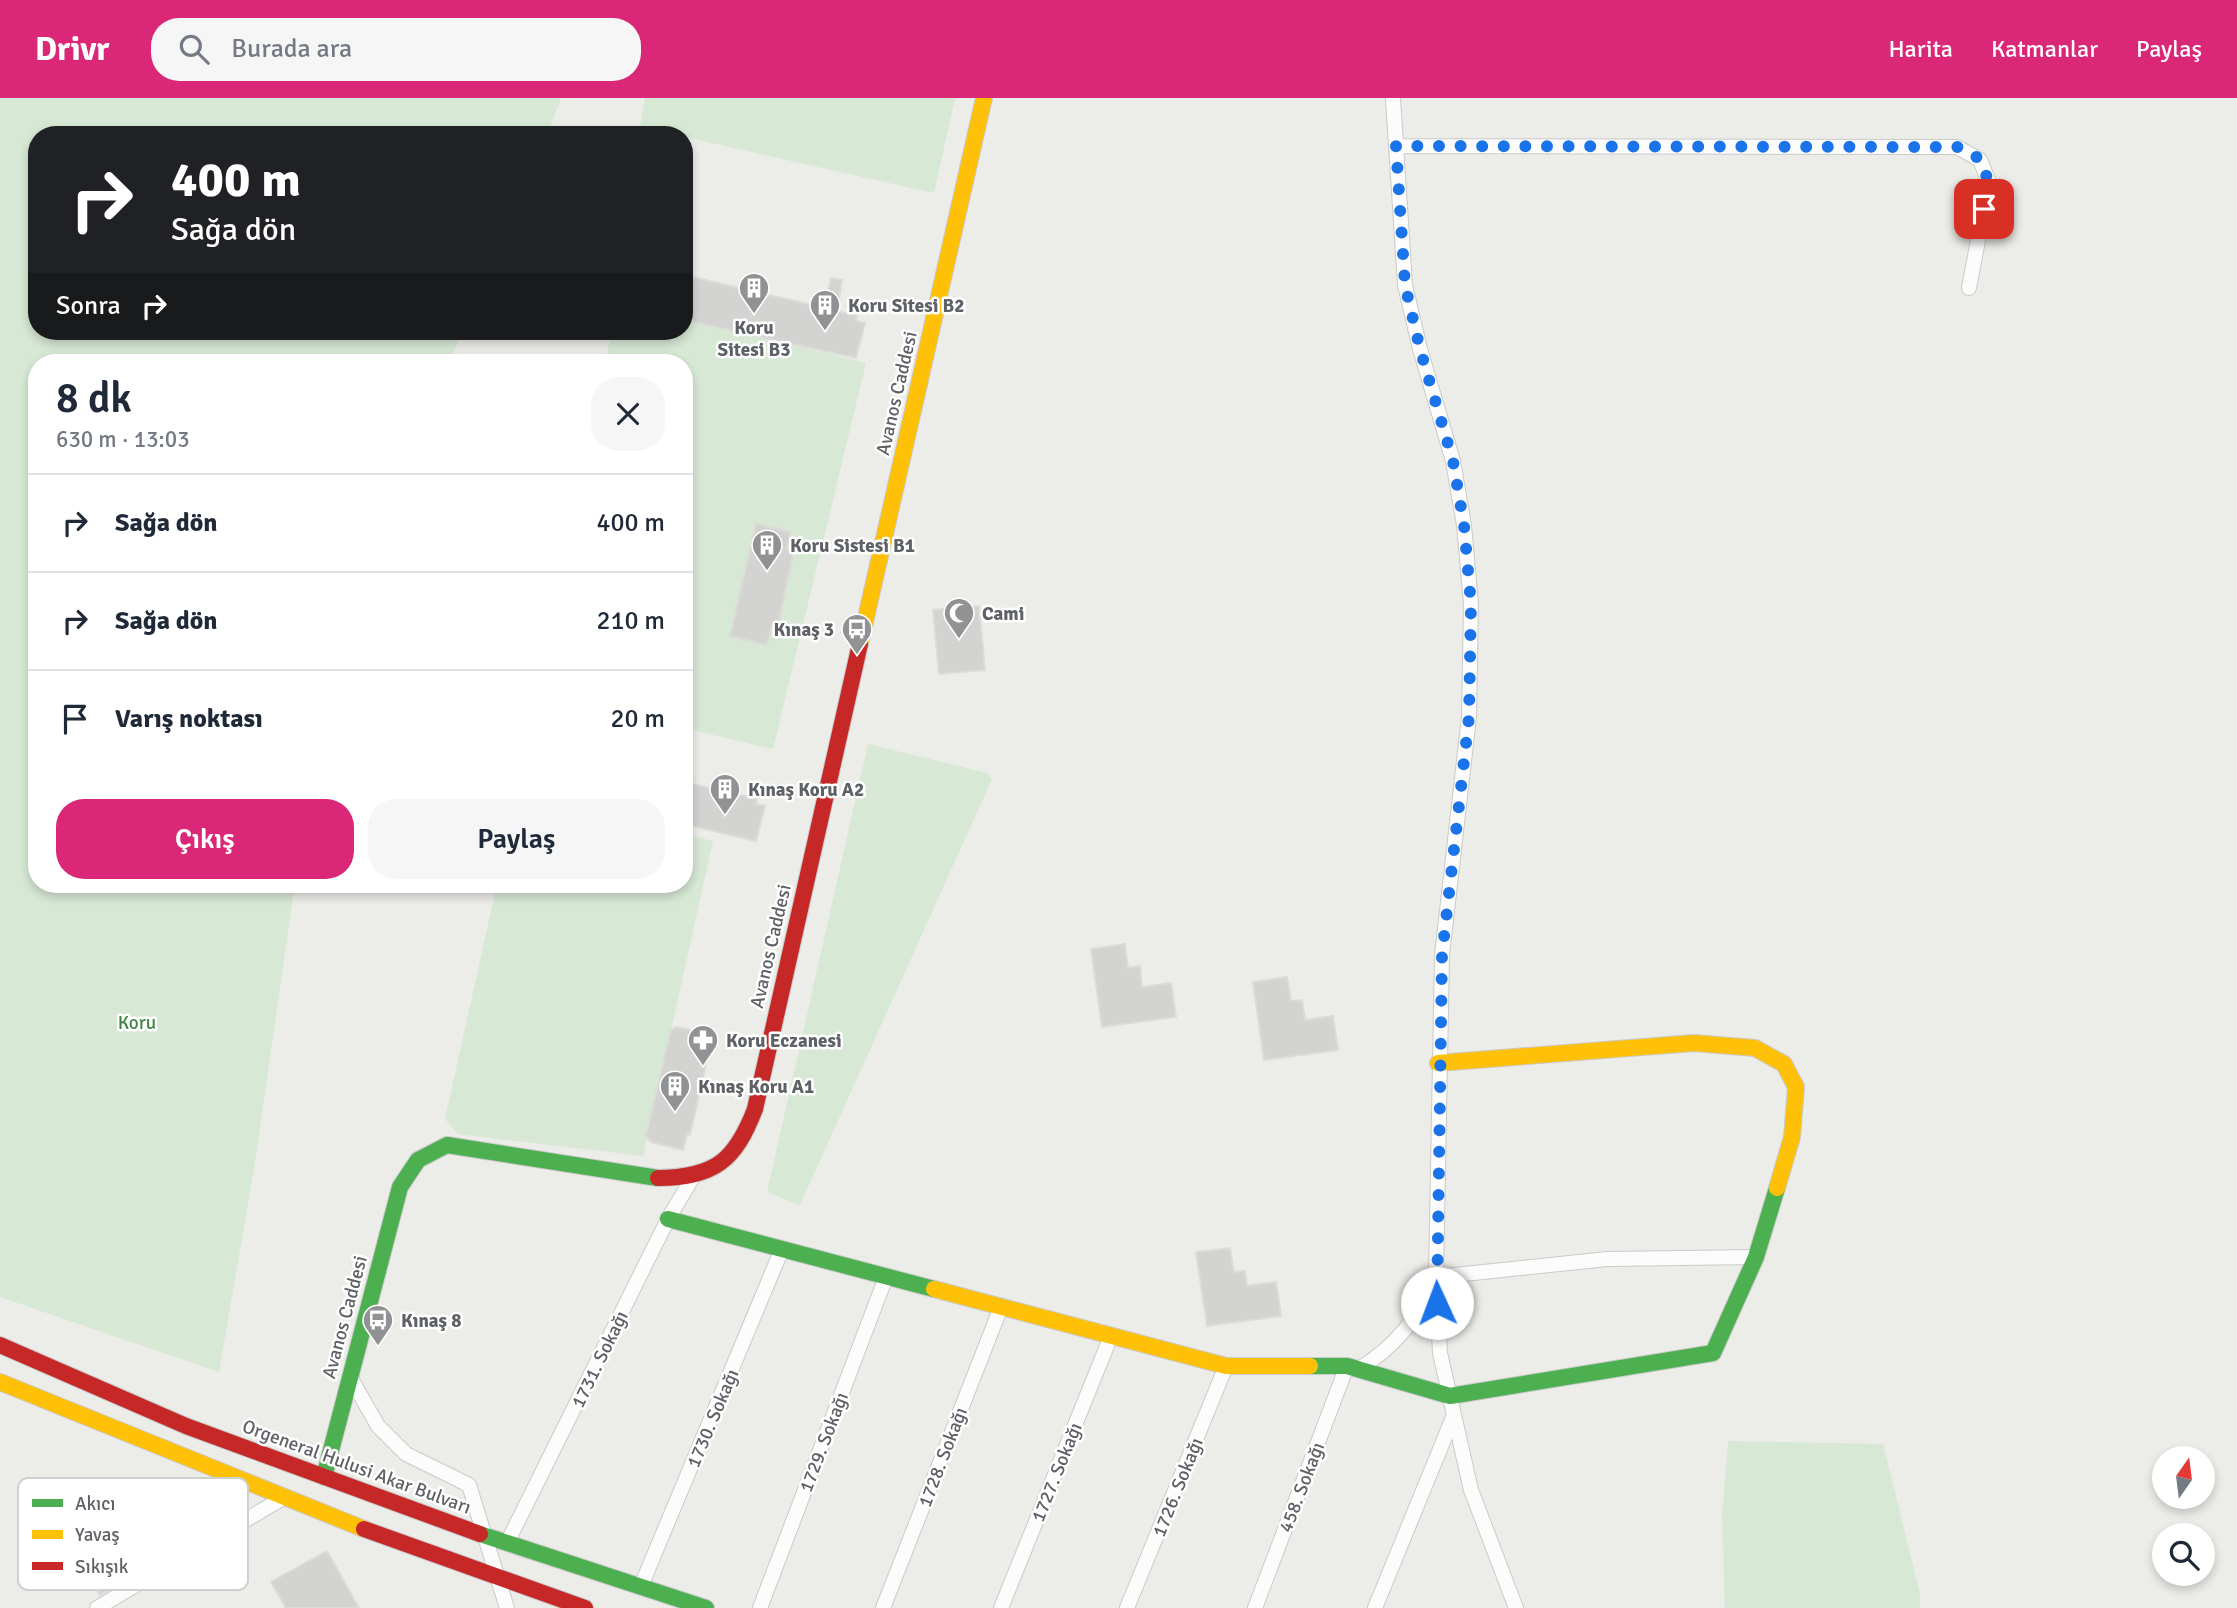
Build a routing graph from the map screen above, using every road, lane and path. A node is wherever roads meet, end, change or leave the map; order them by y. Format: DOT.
graph roads {
  1 [pos="984,98"];
  2 [pos="1393,98"];
  3 [pos="1396,146"];
  4 [pos="1969,288"];
  5 [pos="1438,1063"];
  6 [pos="693,1177"];
  7 [pos="668,1219"];
  8 [pos="782,1249"];
  9 [pos="1756,1257"];
  10 [pos="886,1277"];
  11 [pos="1436,1278"];
  12 [pos="1001,1307"];
  13 [pos="1111,1336"];
  14 [pos="0,1345"];
  15 [pos="1226,1366"];
  16 [pos="1353,1367"];
  17 [pos="350,1377"];
  18 [pos="0,1382"];
  19 [pos="1450,1396"];
  20 [pos="1454,1414"];
  21 [pos="324,1477"];
  22 [pos="234,1478"];
  23 [pos="248,1484"];
  24 [pos="283,1498"];
  25 [pos="248,1519"];
  26 [pos="487,1536"];
  27 [pos="508,1543"];
  28 [pos="498,1577"];
  29 [pos="641,1586"];
  30 [pos="127,1590"];
  31 [pos="97,1608"];
  32 [pos="507,1608"];
  33 [pos="585,1608"];
  34 [pos="706,1608"];
  35 [pos="760,1608"];
  36 [pos="883,1608"];
  37 [pos="1002,1608"];
  38 [pos="1127,1608"];
  39 [pos="1255,1608"];
  40 [pos="1376,1608"];
  41 [pos="1516,1608"];
  1 -- 6 [label="street, Avanos Caddesi"];
  2 -- 3 [label="street"];
  3 -- 4 [label="street"];
  3 -- 5 [label="street"];
  5 -- 9 [label="street"];
  5 -- 11 [label="street"];
  6 -- 7 [label="street, 1731. Sokağı"];
  6 -- 17 [label="street, Avanos Caddesi"];
  7 -- 8 [label="street"];
  7 -- 27 [label="street, 1731. Sokağı"];
  8 -- 10 [label="street"];
  8 -- 29 [label="street, 1730. Sokağı"];
  9 -- 11 [label="street"];
  9 -- 19 [label="street"];
  10 -- 12 [label="street"];
  10 -- 35 [label="street, 1729. Sokağı"];
  11 -- 16 [label="street"];
  11 -- 19 [label="street"];
  12 -- 13 [label="street"];
  12 -- 36 [label="street, 1728. Sokağı"];
  13 -- 15 [label="street"];
  13 -- 37 [label="street, 1727. Sokağı"];
  14 -- 21 [label="street, Orgeneral Hulusi Akar Bulvarı"];
  15 -- 16 [label="street"];
  15 -- 38 [label="street, 1726. Sokağı"];
  16 -- 19 [label="street"];
  16 -- 39 [label="street, 458. Sokağı"];
  17 -- 21 [label="street, Avanos Caddesi"];
  17 -- 26 [label="street"];
  18 -- 22 [label="street"];
  19 -- 20 [label="street"];
  20 -- 40 [label="street"];
  20 -- 41 [label="street"];
  21 -- 26 [label="street, Orgeneral Hulusi Akar Bulvarı"];
  23 -- 24 [label="street"];
  24 -- 25 [label="street"];
  24 -- 28 [label="street"];
  26 -- 27 [label="street, Orgeneral Hulusi Akar Bulvarı"];
  26 -- 28 [label="street"];
  27 -- 29 [label="street, Orgeneral Hulusi Akar Bulvarı"];
  28 -- 32 [label="street"];
  28 -- 33 [label="street"];
  29 -- 34 [label="street, Orgeneral Hulusi Akar Bulvarı"];
  30 -- 31 [label="street"];
}
